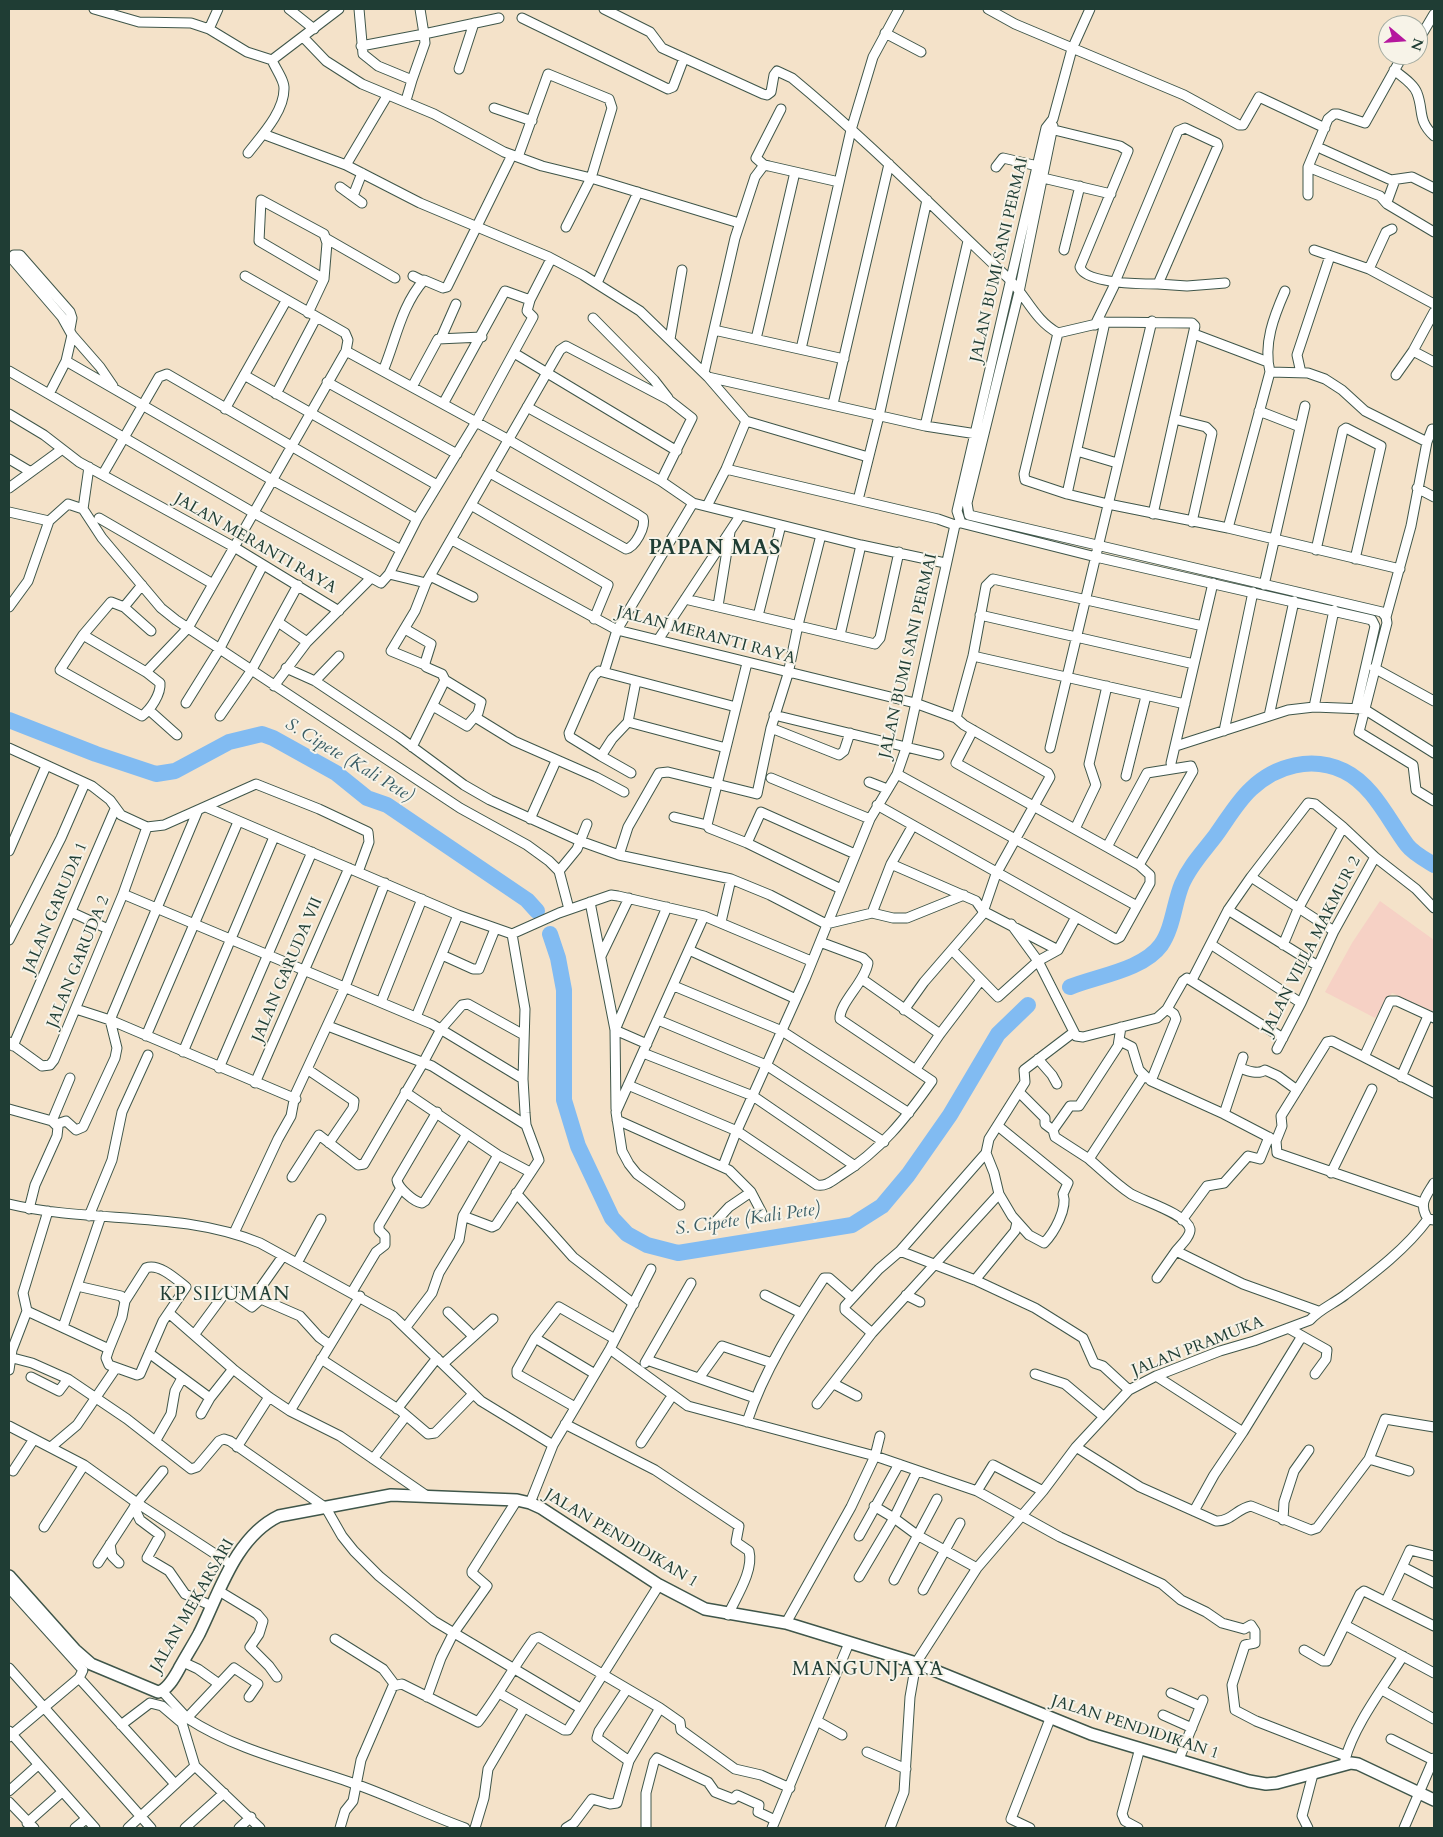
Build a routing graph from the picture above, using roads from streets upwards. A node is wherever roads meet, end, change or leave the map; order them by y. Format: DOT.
graph roads {
  1 [pos="94,9"];
  2 [pos="218,9"];
  3 [pos="289,9"];
  4 [pos="339,9"];
  5 [pos="359,9"];
  6 [pos="420,9"];
  7 [pos="604,9"];
  8 [pos="898,9"];
  9 [pos="1090,9"];
  10 [pos="993,10"];
  11 [pos="499,18"];
  12 [pos="522,18"];
  13 [pos="474,23"];
  14 [pos="209,29"];
  15 [pos="314,29"];
  16 [pos="885,33"];
  17 [pos="424,34"];
  18 [pos="304,37"];
  19 [pos="361,46"];
  20 [pos="1072,49"];
  21 [pos="921,52"];
  22 [pos="684,58"];
  23 [pos="272,60"];
  24 [pos="1397,65"];
  25 [pos="459,69"];
  26 [pos="1394,70"];
  27 [pos="412,80"];
  28 [pos="387,96"];
  29 [pos="407,96"];
  30 [pos="494,108"];
  31 [pos="781,109"];
  32 [pos="532,121"];
  33 [pos="1324,128"];
  34 [pos="1050,129"];
  35 [pos="851,130"];
  36 [pos="263,134"];
  37 [pos="1434,136"];
  38 [pos="1322,149"];
  39 [pos="248,153"];
  40 [pos="515,156"];
  41 [pos="889,164"];
  42 [pos="346,165"];
  43 [pos="764,165"];
  44 [pos="996,167"];
  45 [pos="1041,167"];
  46 [pos="1308,167"];
  47 [pos="795,172"];
  48 [pos="362,173"];
  49 [pos="591,178"];
  50 [pos="1043,178"];
  51 [pos="1396,180"];
  52 [pos="839,182"];
  53 [pos="1080,186"];
  54 [pos="340,187"];
  55 [pos="1434,188"];
  56 [pos="638,192"];
  57 [pos="1111,194"];
  58 [pos="1308,195"];
  59 [pos="353,196"];
  60 [pos="927,200"];
  61 [pos="1387,202"];
  62 [pos="362,203"];
  63 [pos="739,223"];
  64 [pos="566,227"];
  65 [pos="477,228"];
  66 [pos="1392,229"];
  67 [pos="1434,232"];
  68 [pos="1020,238"];
  69 [pos="327,239"];
  70 [pos="968,241"];
  71 [pos="1028,246"];
  72 [pos="1064,250"];
  73 [pos="1314,250"];
  74 [pos="1330,256"];
  75 [pos="552,259"];
  76 [pos="1369,269"];
  77 [pos="682,270"];
  78 [pos="245,276"];
  79 [pos="413,276"];
  80 [pos="395,278"];
  81 [pos="324,279"];
  82 [pos="1010,280"];
  83 [pos="423,281"];
  84 [pos="1115,282"];
  85 [pos="597,283"];
  86 [pos="1225,283"];
  87 [pos="1158,284"];
  88 [pos="1285,291"];
  89 [pos="1019,292"];
  90 [pos="530,300"];
  91 [pos="286,301"];
  92 [pos="456,304"];
  93 [pos="1434,304"];
  94 [pos="308,313"];
  95 [pos="1434,314"];
  96 [pos="316,318"];
  97 [pos="593,318"];
  98 [pos="1152,321"];
  99 [pos="1105,322"];
  100 [pos="1095,325"];
  101 [pos="714,330"];
  102 [pos="71,332"];
  103 [pos="1058,333"];
  104 [pos="1194,334"];
  105 [pos="440,338"];
  106 [pos="482,338"];
  107 [pos="670,339"];
  108 [pos="756,339"];
  109 [pos="801,349"];
  110 [pos="346,351"];
  111 [pos="1413,351"];
  112 [pos="514,353"];
  113 [pos="844,360"];
  114 [pos="66,361"];
  115 [pos="1434,362"];
  116 [pos="1269,367"];
  117 [pos="9,370"];
  118 [pos="383,371"];
  119 [pos="546,373"];
  120 [pos="1301,373"];
  121 [pos="244,375"];
  122 [pos="706,375"];
  123 [pos="1396,375"];
  124 [pos="327,382"];
  125 [pos="412,387"];
  126 [pos="115,389"];
  127 [pos="49,394"];
  128 [pos="276,394"];
  129 [pos="669,400"];
  130 [pos="444,404"];
  131 [pos="833,404"];
  132 [pos="142,405"];
  133 [pos="1305,406"];
  134 [pos="527,407"];
  135 [pos="225,409"];
  136 [pos="1259,411"];
  137 [pos="310,413"];
  138 [pos="9,414"];
  139 [pos="879,416"];
  140 [pos="1174,418"];
  141 [pos="746,421"];
  142 [pos="476,422"];
  143 [pos="926,426"];
  144 [pos="1434,426"];
  145 [pos="1300,427"];
  146 [pos="978,435"];
  147 [pos="124,438"];
  148 [pos="509,440"];
  149 [pos="1426,442"];
  150 [pos="291,446"];
  151 [pos="61,450"];
  152 [pos="677,451"];
  153 [pos="1076,452"];
  154 [pos="457,454"];
  155 [pos="868,458"];
  156 [pos="9,459"];
  157 [pos="1117,463"];
  158 [pos="89,467"];
  159 [pos="726,469"];
  160 [pos="30,472"];
  161 [pos="490,473"];
  162 [pos="103,474"];
  163 [pos="272,480"];
  164 [pos="661,481"];
  165 [pos="437,485"];
  166 [pos="9,488"];
  167 [pos="1417,488"];
  168 [pos="1067,494"];
  169 [pos="1434,497"];
  170 [pos="858,500"];
  171 [pos="693,503"];
  172 [pos="1108,504"];
  173 [pos="471,506"];
  174 [pos="706,506"];
  175 [pos="83,509"];
  176 [pos="9,512"];
  177 [pos="254,513"];
  178 [pos="1153,514"];
  179 [pos="969,515"];
  180 [pos="740,516"];
  181 [pos="100,518"];
  182 [pos="416,519"];
  183 [pos="49,521"];
  184 [pos="1192,522"];
  185 [pos="958,524"];
  186 [pos="781,525"];
  187 [pos="1228,528"];
  188 [pos="731,529"];
  189 [pos="821,535"];
  190 [pos="452,540"];
  191 [pos="1275,540"];
  192 [pos="861,545"];
  193 [pos="234,547"];
  194 [pos="1098,547"];
  195 [pos="401,550"];
  196 [pos="1316,550"];
  197 [pos="899,552"];
  198 [pos="1096,557"];
  199 [pos="1356,559"];
  200 [pos="945,563"];
  201 [pos="263,565"];
  202 [pos="1400,569"];
  203 [pos="389,574"];
  204 [pos="371,578"];
  205 [pos="428,580"];
  206 [pos="1213,583"];
  207 [pos="213,584"];
  208 [pos="142,585"];
  209 [pos="298,585"];
  210 [pos="1264,585"];
  211 [pos="1253,592"];
  212 [pos="473,597"];
  213 [pos="685,599"];
  214 [pos="1086,600"];
  215 [pos="1294,601"];
  216 [pos="718,606"];
  217 [pos="9,607"];
  218 [pos="124,607"];
  219 [pos="1334,610"];
  220 [pos="339,611"];
  221 [pos="980,615"];
  222 [pos="758,616"];
  223 [pos="1386,617"];
  224 [pos="594,619"];
  225 [pos="278,622"];
  226 [pos="798,625"];
  227 [pos="1203,626"];
  228 [pos="188,628"];
  229 [pos="405,629"];
  230 [pos="616,630"];
  231 [pos="151,631"];
  232 [pos="840,635"];
  233 [pos="83,636"];
  234 [pos="1077,638"];
  235 [pos="658,640"];
  236 [pos="307,642"];
  237 [pos="219,650"];
  238 [pos="339,656"];
  239 [pos="972,656"];
  240 [pos="747,663"];
  241 [pos="1194,664"];
  242 [pos="425,665"];
  243 [pos="286,668"];
  244 [pos="1374,668"];
  245 [pos="250,671"];
  246 [pos="146,672"];
  247 [pos="604,672"];
  248 [pos="788,674"];
  249 [pos="1068,678"];
  250 [pos="445,680"];
  251 [pos="636,680"];
  252 [pos="316,681"];
  253 [pos="274,686"];
  254 [pos="1107,686"];
  255 [pos="1146,696"];
  256 [pos="1434,701"];
  257 [pos="915,703"];
  258 [pos="186,704"];
  259 [pos="1185,704"];
  260 [pos="433,706"];
  261 [pos="736,707"];
  262 [pos="1314,707"];
  263 [pos="1360,709"];
  264 [pos="149,710"];
  265 [pos="774,715"];
  266 [pos="220,716"];
  267 [pos="1269,716"];
  268 [pos="475,717"];
  269 [pos="956,718"];
  270 [pos="628,722"];
  271 [pos="770,728"];
  272 [pos="973,730"];
  273 [pos="1224,731"];
  274 [pos="850,733"];
  275 [pos="178,735"];
  276 [pos="1176,746"];
  277 [pos="412,747"];
  278 [pos="9,748"];
  279 [pos="726,748"];
  280 [pos="906,748"];
  281 [pos="1050,748"];
  282 [pos="1433,749"];
  283 [pos="938,755"];
  284 [pos="601,756"];
  285 [pos="556,760"];
  286 [pos="1171,764"];
  287 [pos="46,766"];
  288 [pos="631,773"];
  289 [pos="897,774"];
  290 [pos="1126,776"];
  291 [pos="771,778"];
  292 [pos="869,782"];
  293 [pos="85,783"];
  294 [pos="717,783"];
  295 [pos="887,789"];
  296 [pos="624,792"];
  297 [pos="1434,801"];
  298 [pos="877,806"];
  299 [pos="1034,806"];
  300 [pos="114,809"];
  301 [pos="202,809"];
  302 [pos="674,817"];
  303 [pos="530,819"];
  304 [pos="870,819"];
  305 [pos="238,822"];
  306 [pos="587,824"];
  307 [pos="707,825"];
  308 [pos="912,827"];
  309 [pos="1343,827"];
  310 [pos="147,828"];
  311 [pos="1075,829"];
  312 [pos="274,837"];
  313 [pos="1016,840"];
  314 [pos="580,841"];
  315 [pos="747,843"];
  316 [pos="1107,847"];
  317 [pos="9,851"];
  318 [pos="312,852"];
  319 [pos="855,854"];
  320 [pos="619,855"];
  321 [pos="1375,857"];
  322 [pos="891,864"];
  323 [pos="1139,865"];
  324 [pos="349,868"];
  325 [pos="559,871"];
  326 [pos="358,872"];
  327 [pos="996,874"];
  328 [pos="1251,877"];
  329 [pos="731,879"];
  330 [pos="385,883"];
  331 [pos="841,889"];
  332 [pos="123,894"];
  333 [pos="964,895"];
  334 [pos="629,898"];
  335 [pos="422,899"];
  336 [pos="590,902"];
  337 [pos="1137,906"];
  338 [pos="667,907"];
  339 [pos="158,908"];
  340 [pos="1434,908"];
  341 [pos="569,909"];
  342 [pos="1298,909"];
  343 [pos="1228,910"];
  344 [pos="983,911"];
  345 [pos="71,912"];
  346 [pos="872,913"];
  347 [pos="458,915"];
  348 [pos="704,916"];
  349 [pos="1076,917"];
  350 [pos="721,922"];
  351 [pos="194,923"];
  352 [pos="826,924"];
  353 [pos="1011,924"];
  354 [pos="108,929"];
  355 [pos="495,929"];
  356 [pos="1334,931"];
  357 [pos="512,934"];
  358 [pos="9,940"];
  359 [pos="232,940"];
  360 [pos="820,942"];
  361 [pos="1283,944"];
  362 [pos="1212,945"];
  363 [pos="689,950"];
  364 [pos="952,950"];
  365 [pos="1058,950"];
  366 [pos="268,954"];
  367 [pos="442,954"];
  368 [pos="602,956"];
  369 [pos="811,961"];
  370 [pos="1038,961"];
  371 [pos="1318,966"];
  372 [pos="305,970"];
  373 [pos="862,979"];
  374 [pos="981,980"];
  375 [pos="1192,980"];
  376 [pos="674,986"];
  377 [pos="345,987"];
  378 [pos="796,999"];
  379 [pos="381,1002"];
  380 [pos="1301,1003"];
  381 [pos="76,1009"];
  382 [pos="1167,1009"];
  383 [pos="904,1010"];
  384 [pos="416,1017"];
  385 [pos="1431,1017"];
  386 [pos="110,1020"];
  387 [pos="658,1020"];
  388 [pos="328,1026"];
  389 [pos="441,1028"];
  390 [pos="1121,1028"];
  391 [pos="615,1030"];
  392 [pos="782,1031"];
  393 [pos="1074,1032"];
  394 [pos="940,1034"];
  395 [pos="524,1035"];
  396 [pos="146,1036"];
  397 [pos="1283,1038"];
  398 [pos="1120,1041"];
  399 [pos="11,1044"];
  400 [pos="647,1044"];
  401 [pos="1277,1049"];
  402 [pos="183,1052"];
  403 [pos="643,1053"];
  404 [pos="148,1055"];
  405 [pos="1243,1057"];
  406 [pos="1364,1057"];
  407 [pos="1038,1059"];
  408 [pos="423,1063"];
  409 [pos="766,1065"];
  410 [pos="219,1068"];
  411 [pos="1240,1068"];
  412 [pos="307,1069"];
  413 [pos="916,1069"];
  414 [pos="1401,1077"];
  415 [pos="70,1078"];
  416 [pos="1148,1078"];
  417 [pos="523,1079"];
  418 [pos="255,1083"];
  419 [pos="1057,1084"];
  420 [pos="628,1085"];
  421 [pos="1372,1089"];
  422 [pos="1297,1090"];
  423 [pos="405,1092"];
  424 [pos="1019,1092"];
  425 [pos="1434,1093"];
  426 [pos="753,1096"];
  427 [pos="296,1099"];
  428 [pos="9,1109"];
  429 [pos="437,1112"];
  430 [pos="909,1113"];
  431 [pos="1224,1114"];
  432 [pos="616,1116"];
  433 [pos="54,1122"];
  434 [pos="526,1125"];
  435 [pos="998,1126"];
  436 [pos="1053,1130"];
  437 [pos="737,1131"];
  438 [pos="467,1134"];
  439 [pos="1272,1139"];
  440 [pos="884,1142"];
  441 [pos="329,1143"];
  442 [pos="986,1153"];
  443 [pos="498,1155"];
  444 [pos="1089,1159"];
  445 [pos="723,1166"];
  446 [pos="855,1166"];
  447 [pos="530,1172"];
  448 [pos="1332,1173"];
  449 [pos="292,1177"];
  450 [pos="1434,1183"];
  451 [pos="401,1188"];
  452 [pos="751,1192"];
  453 [pos="516,1193"];
  454 [pos="999,1194"];
  455 [pos="1422,1203"];
  456 [pos="10,1204"];
  457 [pos="680,1205"];
  458 [pos="29,1209"];
  459 [pos="48,1211"];
  460 [pos="9,1214"];
  461 [pos="762,1214"];
  462 [pos="89,1216"];
  463 [pos="101,1216"];
  464 [pos="462,1216"];
  465 [pos="321,1219"];
  466 [pos="1182,1220"];
  467 [pos="1431,1220"];
  468 [pos="716,1221"];
  469 [pos="1017,1222"];
  470 [pos="234,1233"];
  471 [pos="900,1251"];
  472 [pos="1176,1251"];
  473 [pos="284,1256"];
  474 [pos="297,1263"];
  475 [pos="937,1264"];
  476 [pos="651,1269"];
  477 [pos="1157,1278"];
  478 [pos="975,1280"];
  479 [pos="691,1283"];
  480 [pos="77,1286"];
  481 [pos="356,1294"];
  482 [pos="906,1295"];
  483 [pos="765,1296"];
  484 [pos="259,1298"];
  485 [pos="852,1298"];
  486 [pos="124,1300"];
  487 [pos="920,1302"];
  488 [pos="634,1304"];
  489 [pos="1318,1311"];
  490 [pos="27,1312"];
  491 [pos="448,1312"];
  492 [pos="801,1313"];
  493 [pos="170,1314"];
  494 [pos="493,1319"];
  495 [pos="406,1326"];
  496 [pos="63,1327"];
  497 [pos="1288,1328"];
  498 [pos="872,1333"];
  499 [pos="194,1335"];
  500 [pos="473,1336"];
  501 [pos="1302,1336"];
  502 [pos="535,1338"];
  503 [pos="615,1339"];
  504 [pos="330,1345"];
  505 [pos="109,1349"];
  506 [pos="610,1349"];
  507 [pos="149,1353"];
  508 [pos="10,1357"];
  509 [pos="321,1359"];
  510 [pos="647,1360"];
  511 [pos="440,1361"];
  512 [pos="772,1363"];
  513 [pos="116,1368"];
  514 [pos="233,1369"];
  515 [pos="9,1370"];
  516 [pos="641,1370"];
  517 [pos="595,1374"];
  518 [pos="1035,1374"];
  519 [pos="1315,1374"];
  520 [pos="1156,1376"];
  521 [pos="31,1377"];
  522 [pos="182,1378"];
  523 [pos="699,1378"];
  524 [pos="68,1379"];
  525 [pos="834,1384"];
  526 [pos="1129,1390"];
  527 [pos="473,1394"];
  528 [pos="672,1396"];
  529 [pos="857,1396"];
  530 [pos="269,1397"];
  531 [pos="96,1398"];
  532 [pos="210,1398"];
  533 [pos="755,1398"];
  534 [pos="816,1404"];
  535 [pos="574,1407"];
  536 [pos="397,1409"];
  537 [pos="290,1411"];
  538 [pos="202,1414"];
  539 [pos="406,1416"];
  540 [pos="1103,1416"];
  541 [pos="747,1422"];
  542 [pos="565,1424"];
  543 [pos="9,1426"];
  544 [pos="1434,1427"];
  545 [pos="1243,1432"];
  546 [pos="880,1436"];
  547 [pos="34,1439"];
  548 [pos="156,1440"];
  549 [pos="641,1443"];
  550 [pos="553,1445"];
  551 [pos="51,1446"];
  552 [pos="237,1447"];
  553 [pos="1076,1448"];
  554 [pos="1309,1450"];
  555 [pos="875,1456"];
  556 [pos="373,1459"];
  557 [pos="1369,1459"];
  558 [pos="899,1464"];
  559 [pos="84,1465"];
  560 [pos="13,1471"];
  561 [pos="163,1471"];
  562 [pos="918,1471"];
  563 [pos="1409,1471"];
  564 [pos="977,1491"];
  565 [pos="1043,1491"];
  566 [pos="427,1496"];
  567 [pos="937,1499"];
  568 [pos="518,1500"];
  569 [pos="530,1503"];
  570 [pos="136,1505"];
  571 [pos="874,1506"];
  572 [pos="326,1508"];
  573 [pos="1194,1512"];
  574 [pos="1022,1516"];
  575 [pos="894,1518"];
  576 [pos="1282,1520"];
  577 [pos="960,1523"];
  578 [pos="44,1527"];
  579 [pos="859,1536"];
  580 [pos="917,1536"];
  581 [pos="110,1544"];
  582 [pos="945,1550"];
  583 [pos="1434,1556"];
  584 [pos="98,1563"];
  585 [pos="119,1563"];
  586 [pos="232,1565"];
  587 [pos="1403,1566"];
  588 [pos="977,1568"];
  589 [pos="9,1576"];
  590 [pos="859,1577"];
  591 [pos="894,1580"];
  592 [pos="1434,1583"];
  593 [pos="659,1585"];
  594 [pos="9,1588"];
  595 [pos="923,1590"];
  596 [pos="219,1591"];
  597 [pos="1386,1601"];
  598 [pos="212,1606"];
  599 [pos="728,1614"];
  600 [pos="786,1623"];
  601 [pos="1345,1625"];
  602 [pos="1434,1626"];
  603 [pos="453,1634"];
  604 [pos="334,1639"];
  605 [pos="848,1643"];
  606 [pos="1304,1650"];
  607 [pos="1403,1656"];
  608 [pos="183,1662"];
  609 [pos="916,1663"];
  610 [pos="9,1668"];
  611 [pos="512,1669"];
  612 [pos="1434,1673"];
  613 [pos="602,1674"];
  614 [pos="276,1677"];
  615 [pos="79,1678"];
  616 [pos="219,1684"];
  617 [pos="395,1685"];
  618 [pos="626,1689"];
  619 [pos="1382,1690"];
  620 [pos="162,1691"];
  621 [pos="499,1693"];
  622 [pos="1171,1693"];
  623 [pos="249,1697"];
  624 [pos="427,1697"];
  625 [pos="42,1707"];
  626 [pos="524,1708"];
  627 [pos="580,1708"];
  628 [pos="660,1708"];
  629 [pos="1163,1715"];
  630 [pos="187,1718"];
  631 [pos="1050,1718"];
  632 [pos="1434,1719"];
  633 [pos="817,1721"];
  634 [pos="121,1725"];
  635 [pos="1192,1728"];
  636 [pos="10,1734"];
  637 [pos="842,1735"];
  638 [pos="1391,1739"];
  639 [pos="1140,1748"];
  640 [pos="867,1752"];
  641 [pos="1434,1758"];
  642 [pos="1179,1759"];
  643 [pos="1346,1760"];
  644 [pos="629,1761"];
  645 [pos="38,1765"];
  646 [pos="195,1766"];
  647 [pos="906,1769"];
  648 [pos="1313,1774"];
  649 [pos="175,1784"];
  650 [pos="357,1785"];
  651 [pos="790,1788"];
  652 [pos="9,1792"];
  653 [pos="62,1792"];
  654 [pos="1420,1792"];
  655 [pos="224,1793"];
  656 [pos="1434,1800"];
  657 [pos="9,1802"];
  658 [pos="140,1816"];
  659 [pos="251,1817"];
  660 [pos="86,1819"];
  661 [pos="774,1824"];
  662 [pos="31,1825"];
  663 [pos="447,1825"];
  664 [pos="75,1828"];
  665 [pos="95,1828"];
  666 [pos="128,1828"];
  667 [pos="151,1828"];
  668 [pos="185,1828"];
  669 [pos="239,1828"];
  670 [pos="260,1828"];
  671 [pos="340,1828"];
  672 [pos="464,1828"];
  673 [pos="475,1828"];
  674 [pos="566,1828"];
  675 [pos="646,1828"];
  676 [pos="890,1828"];
  677 [pos="1030,1828"];
  678 [pos="1138,1828"];
  679 [pos="1308,1828"];
  680 [pos="1404,1828"];
  1 -- 14 [label="street"];
  2 -- 14 [label="street"];
  3 -- 15 [label="street"];
  4 -- 15 [label="street"];
  5 -- 19 [label="street"];
  6 -- 17 [label="street"];
  7 -- 22 [label="street"];
  8 -- 16 [label="street"];
  9 -- 20 [label="street"];
  10 -- 20 [label="street"];
  11 -- 13 [label="street"];
  12 -- 22 [label="street"];
  13 -- 17 [label="street"];
  13 -- 25 [label="street"];
  14 -- 23 [label="street"];
  15 -- 18 [label="street"];
  16 -- 21 [label="street"];
  16 -- 35 [label="street"];
  17 -- 19 [label="street"];
  17 -- 27 [label="street"];
  18 -- 23 [label="street"];
  18 -- 28 [label="street"];
  19 -- 27 [label="street"];
  20 -- 33 [label="street"];
  20 -- 34 [label="street"];
  22 -- 35 [label="street"];
  23 -- 36 [label="street"];
  24 -- 26 [label="street"];
  26 -- 33 [label="street"];
  26 -- 37 [label="street"];
  27 -- 29 [label="street"];
  28 -- 40 [label="street"];
  28 -- 42 [label="street"];
  30 -- 32 [label="street"];
  31 -- 43 [label="street"];
  32 -- 40 [label="street"];
  32 -- 49 [label="street"];
  33 -- 46 [label="street"];
  34 -- 45 [label="street"];
  34 -- 57 [label="street"];
  35 -- 41 [label="street"];
  35 -- 52 [label="street"];
  36 -- 39 [label="street"];
  36 -- 42 [label="street"];
  38 -- 51 [label="street"];
  40 -- 49 [label="street"];
  40 -- 65 [label="street"];
  41 -- 60 [label="street"];
  41 -- 113 [label="street"];
  42 -- 48 [label="street"];
  43 -- 47 [label="street"];
  43 -- 63 [label="street"];
  44 -- 45 [label="street"];
  45 -- 50 [label="street"];
  45 -- 68 [label="street, JALAN BUMI SANI PERMAI"];
  46 -- 58 [label="street"];
  46 -- 61 [label="street"];
  47 -- 52 [label="street"];
  47 -- 108 [label="street"];
  48 -- 59 [label="street"];
  48 -- 65 [label="street"];
  49 -- 56 [label="street"];
  49 -- 64 [label="street"];
  50 -- 53 [label="street"];
  50 -- 71 [label="street"];
  51 -- 55 [label="street"];
  51 -- 61 [label="street"];
  52 -- 109 [label="street"];
  53 -- 57 [label="street"];
  53 -- 72 [label="street"];
  54 -- 59 [label="street"];
  56 -- 63 [label="street"];
  56 -- 85 [label="street"];
  57 -- 84 [label="street"];
  59 -- 62 [label="street"];
  60 -- 70 [label="street"];
  60 -- 139 [label="street"];
  61 -- 67 [label="street"];
  63 -- 101 [label="street"];
  65 -- 75 [label="street"];
  65 -- 83 [label="street"];
  66 -- 76 [label="street"];
  68 -- 71 [label="street"];
  68 -- 82 [label="street, JALAN BUMI SANI PERMAI"];
  69 -- 80 [label="street"];
  69 -- 81 [label="street"];
  69 -- 81 [label="street"];
  70 -- 82 [label="street"];
  70 -- 143 [label="street"];
  71 -- 89 [label="street"];
  73 -- 74 [label="street"];
  74 -- 76 [label="street"];
  74 -- 120 [label="street"];
  75 -- 85 [label="street"];
  75 -- 90 [label="street"];
  76 -- 93 [label="street"];
  77 -- 107 [label="street"];
  78 -- 91 [label="street"];
  79 -- 83 [label="street"];
  81 -- 94 [label="street"];
  82 -- 89 [label="street"];
  82 -- 146 [label="street, JALAN BUMI SANI PERMAI"];
  83 -- 118 [label="street"];
  84 -- 87 [label="street"];
  84 -- 87 [label="street"];
  84 -- 100 [label="street"];
  85 -- 107 [label="street"];
  86 -- 87 [label="street"];
  88 -- 116 [label="street"];
  89 -- 103 [label="street"];
  89 -- 146 [label="street"];
  90 -- 106 [label="street"];
  90 -- 112 [label="street"];
  91 -- 94 [label="street"];
  91 -- 121 [label="street"];
  92 -- 105 [label="street"];
  94 -- 96 [label="street"];
  95 -- 111 [label="street"];
  96 -- 110 [label="street"];
  96 -- 128 [label="street"];
  97 -- 129 [label="street"];
  98 -- 99 [label="street"];
  98 -- 104 [label="street"];
  98 -- 157 [label="street"];
  99 -- 100 [label="street"];
  99 -- 153 [label="street"];
  100 -- 103 [label="street"];
  101 -- 108 [label="street"];
  101 -- 122 [label="street"];
  102 -- 102 [label="street"];
  102 -- 114 [label="street"];
  102 -- 126 [label="street"];
  103 -- 168 [label="street"];
  104 -- 116 [label="street"];
  104 -- 140 [label="street"];
  105 -- 106 [label="street"];
  105 -- 125 [label="street"];
  106 -- 130 [label="street"];
  107 -- 122 [label="street"];
  108 -- 109 [label="street"];
  109 -- 113 [label="street"];
  110 -- 118 [label="street"];
  110 -- 124 [label="street"];
  111 -- 115 [label="street"];
  111 -- 123 [label="street"];
  112 -- 119 [label="street"];
  112 -- 142 [label="street"];
  113 -- 131 [label="street"];
  114 -- 126 [label="street"];
  114 -- 127 [label="street"];
  116 -- 120 [label="street"];
  116 -- 136 [label="street"];
  117 -- 127 [label="street"];
  118 -- 125 [label="street"];
  119 -- 129 [label="street"];
  119 -- 134 [label="street"];
  119 -- 152 [label="street"];
  120 -- 149 [label="street"];
  121 -- 128 [label="street"];
  121 -- 135 [label="street"];
  122 -- 131 [label="street"];
  122 -- 141 [label="street"];
  124 -- 137 [label="street"];
  124 -- 154 [label="street"];
  125 -- 130 [label="street"];
  126 -- 132 [label="street"];
  127 -- 147 [label="street"];
  128 -- 137 [label="street"];
  129 -- 152 [label="street"];
  130 -- 142 [label="street"];
  131 -- 139 [label="street"];
  132 -- 135 [label="street"];
  132 -- 147 [label="street"];
  132 -- 163 [label="street"];
  133 -- 145 [label="street"];
  134 -- 148 [label="street"];
  134 -- 164 [label="street"];
  135 -- 150 [label="street"];
  136 -- 145 [label="street"];
  136 -- 187 [label="street"];
  137 -- 150 [label="street"];
  137 -- 165 [label="street"];
  138 -- 151 [label="street, JALAN MERANTI RAYA"];
  139 -- 143 [label="street"];
  139 -- 155 [label="street"];
  140 -- 178 [label="street"];
  140 -- 184 [label="street"];
  141 -- 155 [label="street"];
  141 -- 159 [label="street"];
  142 -- 148 [label="street"];
  142 -- 154 [label="street"];
  143 -- 146 [label="street"];
  144 -- 149 [label="street"];
  145 -- 191 [label="street"];
  146 -- 179 [label="street"];
  146 -- 185 [label="street, JALAN BUMI SANI PERMAI"];
  147 -- 162 [label="street"];
  147 -- 177 [label="street"];
  148 -- 161 [label="street"];
  148 -- 161 [label="street"];
  149 -- 167 [label="street"];
  150 -- 163 [label="street"];
  150 -- 182 [label="street"];
  151 -- 158 [label="street, JALAN MERANTI RAYA"];
  151 -- 160 [label="street"];
  152 -- 164 [label="street"];
  153 -- 157 [label="street"];
  153 -- 168 [label="street"];
  154 -- 165 [label="street"];
  155 -- 170 [label="street"];
  156 -- 160 [label="street"];
  157 -- 172 [label="street"];
  158 -- 162 [label="street, JALAN MERANTI RAYA"];
  158 -- 175 [label="street"];
  159 -- 170 [label="street"];
  159 -- 174 [label="street"];
  160 -- 166 [label="street"];
  161 -- 173 [label="street"];
  162 -- 193 [label="street, JALAN MERANTI RAYA"];
  163 -- 177 [label="street"];
  163 -- 195 [label="street"];
  164 -- 171 [label="street"];
  165 -- 182 [label="street"];
  167 -- 169 [label="street"];
  167 -- 202 [label="street"];
  168 -- 172 [label="street"];
  170 -- 185 [label="street"];
  171 -- 174 [label="street"];
  171 -- 230 [label="street"];
  172 -- 178 [label="street"];
  172 -- 194 [label="street"];
  173 -- 190 [label="street"];
  173 -- 224 [label="street"];
  174 -- 180 [label="street"];
  175 -- 183 [label="street"];
  175 -- 208 [label="street"];
  176 -- 183 [label="street"];
  177 -- 193 [label="street"];
  177 -- 204 [label="street"];
  178 -- 184 [label="street"];
  179 -- 185 [label="street"];
  179 -- 194 [label="street"];
  180 -- 186 [label="street"];
  180 -- 188 [label="street"];
  181 -- 207 [label="street"];
  182 -- 195 [label="street"];
  183 -- 217 [label="street"];
  184 -- 187 [label="street"];
  185 -- 198 [label="street"];
  185 -- 200 [label="street, JALAN BUMI SANI PERMAI"];
  186 -- 189 [label="street"];
  186 -- 222 [label="street"];
  187 -- 191 [label="street"];
  188 -- 213 [label="street"];
  188 -- 216 [label="street"];
  189 -- 192 [label="street"];
  189 -- 226 [label="street"];
  190 -- 205 [label="street"];
  190 -- 224 [label="street, JALAN MERANTI RAYA"];
  191 -- 196 [label="street"];
  191 -- 210 [label="street"];
  192 -- 197 [label="street"];
  192 -- 232 [label="street"];
  193 -- 201 [label="street, JALAN MERANTI RAYA"];
  193 -- 207 [label="street"];
  194 -- 198 [label="street"];
  194 -- 210 [label="street"];
  195 -- 203 [label="street"];
  196 -- 199 [label="street"];
  196 -- 199 [label="street"];
  197 -- 200 [label="street"];
  197 -- 232 [label="street"];
  198 -- 206 [label="street"];
  198 -- 214 [label="street"];
  199 -- 202 [label="street"];
  200 -- 257 [label="street, JALAN BUMI SANI PERMAI"];
  201 -- 209 [label="street, JALAN MERANTI RAYA"];
  201 -- 237 [label="street"];
  202 -- 223 [label="street"];
  203 -- 204 [label="street"];
  203 -- 205 [label="street"];
  204 -- 220 [label="street, JALAN MERANTI RAYA"];
  205 -- 212 [label="street"];
  205 -- 229 [label="street"];
  206 -- 211 [label="street"];
  206 -- 227 [label="street"];
  207 -- 228 [label="street"];
  208 -- 218 [label="street"];
  208 -- 228 [label="street"];
  209 -- 220 [label="street, JALAN MERANTI RAYA"];
  209 -- 225 [label="street"];
  210 -- 223 [label="street"];
  211 -- 215 [label="street"];
  211 -- 273 [label="street"];
  213 -- 216 [label="street"];
  213 -- 235 [label="street"];
  214 -- 221 [label="street"];
  214 -- 227 [label="street"];
  214 -- 234 [label="street"];
  215 -- 219 [label="street"];
  215 -- 267 [label="street"];
  216 -- 222 [label="street"];
  218 -- 231 [label="street"];
  218 -- 233 [label="street"];
  219 -- 262 [label="street"];
  219 -- 263 [label="street"];
  220 -- 236 [label="street"];
  221 -- 234 [label="street"];
  221 -- 239 [label="street"];
  222 -- 226 [label="street"];
  223 -- 244 [label="street"];
  224 -- 230 [label="street, JALAN MERANTI RAYA"];
  225 -- 236 [label="street"];
  225 -- 245 [label="street"];
  226 -- 232 [label="street"];
  226 -- 248 [label="street"];
  227 -- 241 [label="street"];
  228 -- 237 [label="street"];
  228 -- 246 [label="street"];
  229 -- 242 [label="street"];
  229 -- 242 [label="street"];
  230 -- 235 [label="street, JALAN MERANTI RAYA"];
  230 -- 247 [label="street"];
  233 -- 246 [label="street"];
  233 -- 264 [label="street"];
  234 -- 241 [label="street"];
  234 -- 249 [label="street"];
  235 -- 240 [label="street, JALAN MERANTI RAYA"];
  236 -- 243 [label="street"];
  237 -- 245 [label="street"];
  237 -- 258 [label="street"];
  238 -- 252 [label="street"];
  239 -- 249 [label="street"];
  239 -- 269 [label="street"];
  240 -- 248 [label="street, JALAN MERANTI RAYA"];
  240 -- 261 [label="street"];
  241 -- 259 [label="street"];
  242 -- 250 [label="street"];
  243 -- 252 [label="street"];
  243 -- 253 [label="street"];
  244 -- 256 [label="street"];
  244 -- 263 [label="street"];
  245 -- 253 [label="street"];
  245 -- 266 [label="street"];
  246 -- 264 [label="street"];
  247 -- 251 [label="street"];
  247 -- 284 [label="street"];
  248 -- 257 [label="street, JALAN MERANTI RAYA"];
  248 -- 265 [label="street"];
  249 -- 254 [label="street"];
  249 -- 281 [label="street"];
  250 -- 260 [label="street"];
  250 -- 268 [label="street"];
  251 -- 261 [label="street"];
  251 -- 270 [label="street"];
  252 -- 277 [label="street"];
  253 -- 325 [label="street"];
  254 -- 255 [label="street"];
  254 -- 311 [label="street"];
  255 -- 259 [label="street"];
  255 -- 290 [label="street"];
  257 -- 269 [label="street, JALAN MERANTI RAYA"];
  257 -- 280 [label="street, JALAN BUMI SANI PERMAI"];
  259 -- 276 [label="street"];
  260 -- 268 [label="street"];
  260 -- 277 [label="street"];
  261 -- 279 [label="street"];
  262 -- 263 [label="street"];
  262 -- 267 [label="street"];
  263 -- 282 [label="street"];
  263 -- 297 [label="street"];
  264 -- 275 [label="street"];
  265 -- 271 [label="street"];
  265 -- 274 [label="street"];
  267 -- 273 [label="street"];
  268 -- 285 [label="street"];
  269 -- 272 [label="street, JALAN MERANTI RAYA"];
  270 -- 279 [label="street"];
  270 -- 284 [label="street"];
  271 -- 274 [label="street"];
  271 -- 294 [label="street"];
  272 -- 299 [label="street, JALAN MERANTI RAYA"];
  272 -- 299 [label="street"];
  273 -- 276 [label="street"];
  274 -- 280 [label="street"];
  276 -- 286 [label="street"];
  277 -- 303 [label="street"];
  278 -- 287 [label="street"];
  279 -- 294 [label="street"];
  280 -- 283 [label="street"];
  280 -- 289 [label="street, JALAN BUMI SANI PERMAI"];
  284 -- 288 [label="street"];
  285 -- 296 [label="street"];
  285 -- 303 [label="street"];
  287 -- 293 [label="street"];
  287 -- 317 [label="street"];
  289 -- 295 [label="street, JALAN BUMI SANI PERMAI"];
  289 -- 313 [label="street"];
  291 -- 304 [label="street"];
  292 -- 295 [label="street"];
  293 -- 300 [label="street"];
  293 -- 358 [label="street"];
  294 -- 307 [label="street"];
  294 -- 320 [label="street"];
  295 -- 298 [label="street, JALAN BUMI SANI PERMAI"];
  298 -- 304 [label="street, JALAN BUMI SANI PERMAI"];
  298 -- 308 [label="street"];
  299 -- 311 [label="street"];
  299 -- 313 [label="street"];
  300 -- 310 [label="street"];
  300 -- 345 [label="street, JALAN GARUDA 1"];
  301 -- 305 [label="street"];
  301 -- 310 [label="street"];
  301 -- 326 [label="street"];
  301 -- 339 [label="street"];
  302 -- 307 [label="street"];
  303 -- 314 [label="street"];
  304 -- 319 [label="street, JALAN BUMI SANI PERMAI"];
  305 -- 312 [label="street"];
  305 -- 351 [label="street"];
  306 -- 314 [label="street"];
  307 -- 315 [label="street"];
  308 -- 322 [label="street"];
  308 -- 327 [label="street"];
  309 -- 321 [label="street"];
  309 -- 328 [label="street"];
  309 -- 342 [label="street"];
  310 -- 332 [label="street, JALAN GARUDA 2"];
  311 -- 316 [label="street"];
  312 -- 318 [label="street"];
  312 -- 359 [label="street"];
  313 -- 327 [label="street"];
  313 -- 337 [label="street"];
  314 -- 320 [label="street"];
  314 -- 325 [label="street"];
  315 -- 319 [label="street"];
  315 -- 331 [label="street"];
  316 -- 323 [label="street"];
  316 -- 323 [label="street"];
  318 -- 324 [label="street"];
  318 -- 366 [label="street"];
  319 -- 331 [label="street, JALAN BUMI SANI PERMAI"];
  320 -- 329 [label="street"];
  321 -- 340 [label="street"];
  321 -- 356 [label="street, JALAN VILLA MAKMUR 2"];
  322 -- 333 [label="street"];
  322 -- 346 [label="street"];
  323 -- 337 [label="street"];
  324 -- 326 [label="street"];
  324 -- 372 [label="street, JALAN GARUDA VII"];
  325 -- 341 [label="street"];
  326 -- 330 [label="street"];
  327 -- 344 [label="street"];
  327 -- 349 [label="street"];
  328 -- 342 [label="street"];
  328 -- 343 [label="street"];
  329 -- 350 [label="street"];
  329 -- 352 [label="street"];
  330 -- 335 [label="street"];
  330 -- 377 [label="street"];
  331 -- 352 [label="street, JALAN BUMI SANI PERMAI"];
  332 -- 339 [label="street"];
  332 -- 354 [label="street, JALAN GARUDA 2"];
  333 -- 344 [label="street"];
  333 -- 346 [label="street"];
  334 -- 336 [label="street"];
  334 -- 338 [label="street"];
  334 -- 368 [label="street"];
  335 -- 347 [label="street"];
  335 -- 379 [label="street"];
  336 -- 341 [label="street"];
  336 -- 368 [label="street"];
  337 -- 349 [label="street"];
  338 -- 348 [label="street"];
  338 -- 391 [label="street"];
  339 -- 351 [label="street"];
  339 -- 386 [label="street"];
  341 -- 357 [label="street"];
  342 -- 356 [label="street"];
  342 -- 361 [label="street"];
  343 -- 361 [label="street"];
  343 -- 362 [label="street"];
  344 -- 353 [label="street"];
  344 -- 364 [label="street"];
  345 -- 354 [label="street"];
  345 -- 399 [label="street, JALAN GARUDA 1"];
  346 -- 352 [label="street"];
  347 -- 355 [label="street"];
  347 -- 367 [label="street"];
  348 -- 350 [label="street"];
  348 -- 363 [label="street"];
  349 -- 365 [label="street"];
  350 -- 369 [label="street"];
  351 -- 359 [label="street"];
  351 -- 396 [label="street"];
  352 -- 360 [label="street, JALAN BUMI SANI PERMAI"];
  353 -- 365 [label="street"];
  353 -- 370 [label="street"];
  354 -- 381 [label="street, JALAN GARUDA 2"];
  355 -- 357 [label="street"];
  355 -- 367 [label="street"];
  356 -- 371 [label="street, JALAN VILLA MAKMUR 2"];
  357 -- 395 [label="street"];
  359 -- 366 [label="street"];
  359 -- 402 [label="street"];
  360 -- 369 [label="street, JALAN BUMI SANI PERMAI"];
  360 -- 373 [label="street"];
  361 -- 371 [label="street"];
  362 -- 375 [label="street"];
  362 -- 380 [label="street"];
  363 -- 376 [label="street"];
  363 -- 378 [label="street"];
  364 -- 374 [label="street"];
  364 -- 383 [label="street"];
  365 -- 370 [label="street"];
  366 -- 372 [label="street"];
  366 -- 410 [label="street"];
  367 -- 384 [label="street"];
  368 -- 391 [label="street"];
  369 -- 378 [label="street, JALAN BUMI SANI PERMAI"];
  370 -- 374 [label="street"];
  370 -- 393 [label="street"];
  371 -- 380 [label="street, JALAN VILLA MAKMUR 2"];
  372 -- 377 [label="street"];
  372 -- 418 [label="street, JALAN GARUDA VII"];
  373 -- 383 [label="street"];
  373 -- 413 [label="street"];
  374 -- 394 [label="street"];
  375 -- 382 [label="street"];
  375 -- 397 [label="street"];
  376 -- 387 [label="street"];
  376 -- 392 [label="street"];
  377 -- 379 [label="street"];
  377 -- 388 [label="street"];
  378 -- 392 [label="street, JALAN BUMI SANI PERMAI"];
  379 -- 384 [label="street"];
  380 -- 397 [label="street, JALAN VILLA MAKMUR 2"];
  381 -- 386 [label="street"];
  381 -- 399 [label="street, JALAN GARUDA 2"];
  382 -- 390 [label="street"];
  382 -- 416 [label="street"];
  383 -- 394 [label="street"];
  384 -- 389 [label="street"];
  385 -- 406 [label="street"];
  385 -- 414 [label="street"];
  386 -- 396 [label="street"];
  386 -- 433 [label="street"];
  387 -- 400 [label="street"];
  387 -- 409 [label="street"];
  388 -- 408 [label="street"];
  388 -- 412 [label="street"];
  389 -- 395 [label="street"];
  389 -- 408 [label="street"];
  389 -- 417 [label="street"];
  390 -- 393 [label="street"];
  390 -- 398 [label="street"];
  391 -- 400 [label="street"];
  391 -- 432 [label="street"];
  392 -- 409 [label="street, JALAN BUMI SANI PERMAI"];
  392 -- 430 [label="street"];
  393 -- 407 [label="street"];
  394 -- 413 [label="street"];
  395 -- 417 [label="street"];
  396 -- 402 [label="street"];
  397 -- 401 [label="street, JALAN VILLA MAKMUR 2"];
  398 -- 416 [label="street"];
  398 -- 436 [label="street"];
  400 -- 403 [label="street"];
  402 -- 410 [label="street"];
  403 -- 420 [label="street"];
  403 -- 426 [label="street"];
  404 -- 462 [label="street"];
  405 -- 411 [label="street"];
  406 -- 414 [label="street"];
  406 -- 422 [label="street"];
  407 -- 419 [label="street"];
  407 -- 424 [label="street"];
  408 -- 423 [label="street"];
  408 -- 434 [label="street"];
  409 -- 426 [label="street, JALAN BUMI SANI PERMAI"];
  409 -- 440 [label="street"];
  410 -- 418 [label="street"];
  411 -- 422 [label="street"];
  411 -- 431 [label="street"];
  412 -- 427 [label="street"];
  412 -- 441 [label="street"];
  413 -- 430 [label="street"];
  414 -- 425 [label="street"];
  415 -- 433 [label="street"];
  416 -- 431 [label="street"];
  416 -- 444 [label="street"];
  417 -- 434 [label="street"];
  418 -- 427 [label="street"];
  420 -- 432 [label="street"];
  420 -- 437 [label="street"];
  421 -- 448 [label="street"];
  422 -- 439 [label="street"];
  423 -- 429 [label="street"];
  423 -- 441 [label="street"];
  424 -- 435 [label="street"];
  424 -- 436 [label="street"];
  426 -- 437 [label="street, JALAN BUMI SANI PERMAI"];
  426 -- 446 [label="street"];
  427 -- 470 [label="street"];
  428 -- 433 [label="street"];
  429 -- 438 [label="street"];
  429 -- 451 [label="street"];
  430 -- 440 [label="street"];
  431 -- 439 [label="street"];
  432 -- 445 [label="street"];
  432 -- 457 [label="street"];
  433 -- 458 [label="street"];
  434 -- 447 [label="street"];
  435 -- 442 [label="street"];
  435 -- 469 [label="street"];
  436 -- 444 [label="street"];
  437 -- 445 [label="street, JALAN BUMI SANI PERMAI"];
  437 -- 446 [label="street"];
  438 -- 443 [label="street"];
  438 -- 451 [label="street"];
  439 -- 448 [label="street"];
  439 -- 466 [label="street"];
  440 -- 446 [label="street"];
  441 -- 449 [label="street"];
  442 -- 454 [label="street"];
  442 -- 471 [label="street"];
  443 -- 447 [label="street"];
  443 -- 464 [label="street"];
  444 -- 466 [label="street"];
  445 -- 452 [label="street"];
  447 -- 453 [label="street"];
  448 -- 455 [label="street"];
  450 -- 455 [label="street"];
  451 -- 481 [label="street"];
  452 -- 461 [label="street"];
  452 -- 468 [label="street"];
  453 -- 464 [label="street"];
  453 -- 488 [label="street"];
  454 -- 469 [label="street"];
  454 -- 475 [label="street"];
  455 -- 467 [label="street"];
  456 -- 458 [label="street"];
  456 -- 460 [label="street"];
  458 -- 459 [label="street"];
  459 -- 462 [label="street"];
  459 -- 490 [label="street"];
  462 -- 463 [label="street"];
  463 -- 470 [label="street"];
  463 -- 480 [label="street"];
  464 -- 495 [label="street"];
  465 -- 474 [label="street"];
  466 -- 472 [label="street"];
  467 -- 489 [label="street, JALAN PRAMUKA"];
  469 -- 478 [label="street"];
  470 -- 473 [label="street"];
  471 -- 475 [label="street"];
  471 -- 485 [label="street"];
  472 -- 477 [label="street"];
  472 -- 489 [label="street"];
  473 -- 474 [label="street"];
  473 -- 484 [label="street"];
  474 -- 481 [label="street"];
  475 -- 478 [label="street"];
  475 -- 482 [label="street"];
  476 -- 488 [label="street"];
  478 -- 526 [label="street"];
  479 -- 510 [label="street"];
  480 -- 486 [label="street"];
  480 -- 496 [label="street"];
  481 -- 495 [label="street"];
  481 -- 504 [label="street"];
  482 -- 487 [label="street"];
  482 -- 498 [label="street"];
  483 -- 492 [label="street"];
  484 -- 499 [label="street"];
  484 -- 504 [label="street"];
  485 -- 492 [label="street"];
  485 -- 498 [label="street"];
  486 -- 493 [label="street"];
  486 -- 505 [label="street"];
  488 -- 503 [label="street"];
  489 -- 497 [label="street, JALAN PRAMUKA"];
  490 -- 496 [label="street"];
  490 -- 508 [label="street"];
  491 -- 500 [label="street"];
  492 -- 512 [label="street"];
  493 -- 499 [label="street"];
  493 -- 507 [label="street"];
  494 -- 500 [label="street"];
  495 -- 511 [label="street"];
  496 -- 505 [label="street"];
  497 -- 501 [label="street"];
  497 -- 520 [label="street, JALAN PRAMUKA"];
  498 -- 525 [label="street"];
  499 -- 514 [label="street"];
  500 -- 511 [label="street"];
  501 -- 519 [label="street"];
  501 -- 545 [label="street"];
  502 -- 503 [label="street"];
  502 -- 517 [label="street"];
  502 -- 535 [label="street"];
  503 -- 506 [label="street"];
  504 -- 509 [label="street"];
  505 -- 513 [label="street"];
  506 -- 516 [label="street"];
  506 -- 517 [label="street"];
  507 -- 513 [label="street"];
  507 -- 522 [label="street"];
  508 -- 515 [label="street"];
  508 -- 524 [label="street"];
  509 -- 536 [label="street"];
  509 -- 537 [label="street"];
  510 -- 516 [label="street"];
  510 -- 523 [label="street"];
  511 -- 527 [label="street"];
  511 -- 536 [label="street"];
  512 -- 523 [label="street"];
  512 -- 533 [label="street"];
  513 -- 531 [label="street"];
  514 -- 530 [label="street"];
  514 -- 532 [label="street"];
  516 -- 528 [label="street"];
  517 -- 535 [label="street"];
  518 -- 540 [label="street"];
  520 -- 526 [label="street, JALAN PRAMUKA"];
  520 -- 545 [label="street"];
  521 -- 524 [label="street"];
  522 -- 532 [label="street"];
  522 -- 548 [label="street"];
  523 -- 533 [label="street"];
  524 -- 531 [label="street"];
  525 -- 529 [label="street"];
  525 -- 534 [label="street"];
  526 -- 540 [label="street, JALAN PRAMUKA"];
  527 -- 539 [label="street"];
  527 -- 550 [label="street"];
  528 -- 541 [label="street"];
  528 -- 549 [label="street"];
  530 -- 537 [label="street"];
  530 -- 552 [label="street"];
  531 -- 548 [label="street"];
  531 -- 551 [label="street"];
  532 -- 538 [label="street"];
  533 -- 541 [label="street"];
  535 -- 542 [label="street"];
  536 -- 539 [label="street"];
  537 -- 556 [label="street"];
  539 -- 556 [label="street"];
  540 -- 553 [label="street, JALAN PRAMUKA"];
  541 -- 555 [label="street"];
  542 -- 550 [label="street"];
  542 -- 599 [label="street"];
  543 -- 547 [label="street"];
  544 -- 557 [label="street"];
  545 -- 573 [label="street"];
  546 -- 555 [label="street"];
  547 -- 551 [label="street"];
  547 -- 560 [label="street"];
  548 -- 552 [label="street"];
  550 -- 569 [label="street"];
  551 -- 559 [label="street"];
  552 -- 572 [label="street"];
  553 -- 565 [label="street, JALAN PRAMUKA"];
  553 -- 573 [label="street"];
  554 -- 576 [label="street"];
  555 -- 558 [label="street"];
  555 -- 600 [label="street"];
  556 -- 566 [label="street"];
  557 -- 563 [label="street"];
  557 -- 576 [label="street"];
  558 -- 562 [label="street"];
  558 -- 571 [label="street"];
  559 -- 570 [label="street"];
  559 -- 578 [label="street"];
  561 -- 570 [label="street"];
  562 -- 564 [label="street"];
  562 -- 575 [label="street"];
  564 -- 565 [label="street"];
  564 -- 574 [label="street"];
  565 -- 574 [label="street, JALAN PRAMUKA"];
  566 -- 568 [label="street, JALAN MEKARSARI"];
  566 -- 572 [label="street, JALAN MEKARSARI"];
  567 -- 580 [label="street"];
  568 -- 569 [label="street, JALAN MEKARSARI"];
  568 -- 603 [label="street"];
  569 -- 593 [label="street, JALAN PENDIDIKAN 1"];
  570 -- 581 [label="street"];
  570 -- 586 [label="street"];
  570 -- 598 [label="street"];
  571 -- 575 [label="street"];
  571 -- 579 [label="street"];
  572 -- 586 [label="street, JALAN MEKARSARI"];
  572 -- 603 [label="street"];
  573 -- 576 [label="street"];
  574 -- 588 [label="street, JALAN PRAMUKA"];
  574 -- 643 [label="street"];
  575 -- 580 [label="street"];
  575 -- 590 [label="street"];
  577 -- 582 [label="street"];
  580 -- 582 [label="street"];
  580 -- 591 [label="street"];
  581 -- 584 [label="street"];
  581 -- 585 [label="street"];
  582 -- 588 [label="street"];
  582 -- 595 [label="street"];
  583 -- 587 [label="street"];
  586 -- 596 [label="street, JALAN MEKARSARI"];
  587 -- 592 [label="street"];
  587 -- 597 [label="street"];
  588 -- 609 [label="street, JALAN PRAMUKA"];
  589 -- 620 [label="street, JALAN MEKARSARI"];
  593 -- 599 [label="street, JALAN PENDIDIKAN 1"];
  593 -- 613 [label="street"];
  594 -- 615 [label="street"];
  596 -- 598 [label="street, JALAN MEKARSARI"];
  596 -- 614 [label="street"];
  597 -- 601 [label="street"];
  597 -- 602 [label="street"];
  598 -- 608 [label="street, JALAN MEKARSARI"];
  599 -- 600 [label="street, JALAN PENDIDIKAN 1"];
  600 -- 605 [label="street, JALAN PENDIDIKAN 1"];
  601 -- 606 [label="street"];
  601 -- 607 [label="street"];
  603 -- 611 [label="street"];
  603 -- 624 [label="street"];
  604 -- 617 [label="street"];
  605 -- 609 [label="street, JALAN PENDIDIKAN 1"];
  605 -- 633 [label="street"];
  607 -- 612 [label="street"];
  607 -- 619 [label="street"];
  608 -- 616 [label="street"];
  608 -- 620 [label="street, JALAN MEKARSARI"];
  609 -- 631 [label="street, JALAN PENDIDIKAN 1"];
  609 -- 647 [label="street"];
  610 -- 625 [label="street"];
  611 -- 613 [label="street"];
  611 -- 621 [label="street"];
  611 -- 627 [label="street"];
  613 -- 618 [label="street"];
  613 -- 627 [label="street"];
  615 -- 625 [label="street"];
  615 -- 634 [label="street"];
  616 -- 623 [label="street"];
  616 -- 630 [label="street"];
  617 -- 624 [label="street"];
  617 -- 650 [label="street"];
  618 -- 628 [label="street"];
  618 -- 644 [label="street"];
  619 -- 632 [label="street"];
  619 -- 643 [label="street"];
  620 -- 630 [label="street"];
  621 -- 624 [label="street"];
  621 -- 626 [label="street"];
  622 -- 635 [label="street"];
  625 -- 636 [label="street"];
  625 -- 658 [label="street"];
  626 -- 627 [label="street"];
  626 -- 673 [label="street"];
  628 -- 644 [label="street"];
  628 -- 651 [label="street"];
  629 -- 635 [label="street"];
  630 -- 650 [label="street"];
  631 -- 639 [label="street, JALAN PENDIDIKAN 1"];
  631 -- 677 [label="street"];
  633 -- 637 [label="street"];
  633 -- 651 [label="street"];
  634 -- 646 [label="street"];
  634 -- 649 [label="street"];
  635 -- 642 [label="street"];
  636 -- 645 [label="street"];
  638 -- 641 [label="street"];
  639 -- 642 [label="street, JALAN PENDIDIKAN 1"];
  639 -- 678 [label="street"];
  640 -- 647 [label="street"];
  641 -- 654 [label="street"];
  642 -- 648 [label="street, JALAN PENDIDIKAN 1"];
  643 -- 648 [label="street, JALAN PENDIDIKAN 1"];
  643 -- 654 [label="street, JALAN PENDIDIKAN 1"];
  644 -- 674 [label="street"];
  645 -- 652 [label="street"];
  645 -- 653 [label="street"];
  646 -- 649 [label="street"];
  646 -- 655 [label="street"];
  647 -- 676 [label="street"];
  648 -- 679 [label="street"];
  649 -- 658 [label="street"];
  650 -- 663 [label="street"];
  650 -- 671 [label="street"];
  651 -- 661 [label="street"];
  653 -- 660 [label="street"];
  653 -- 662 [label="street"];
  654 -- 656 [label="street, JALAN PENDIDIKAN 1"];
  654 -- 680 [label="street"];
  655 -- 659 [label="street"];
  655 -- 668 [label="street"];
  657 -- 662 [label="street"];
  658 -- 666 [label="street"];
  658 -- 667 [label="street"];
  659 -- 669 [label="street"];
  659 -- 670 [label="street"];
  660 -- 664 [label="street"];
  660 -- 665 [label="street"];
  661 -- 675 [label="street"];
  663 -- 672 [label="street"];
}
